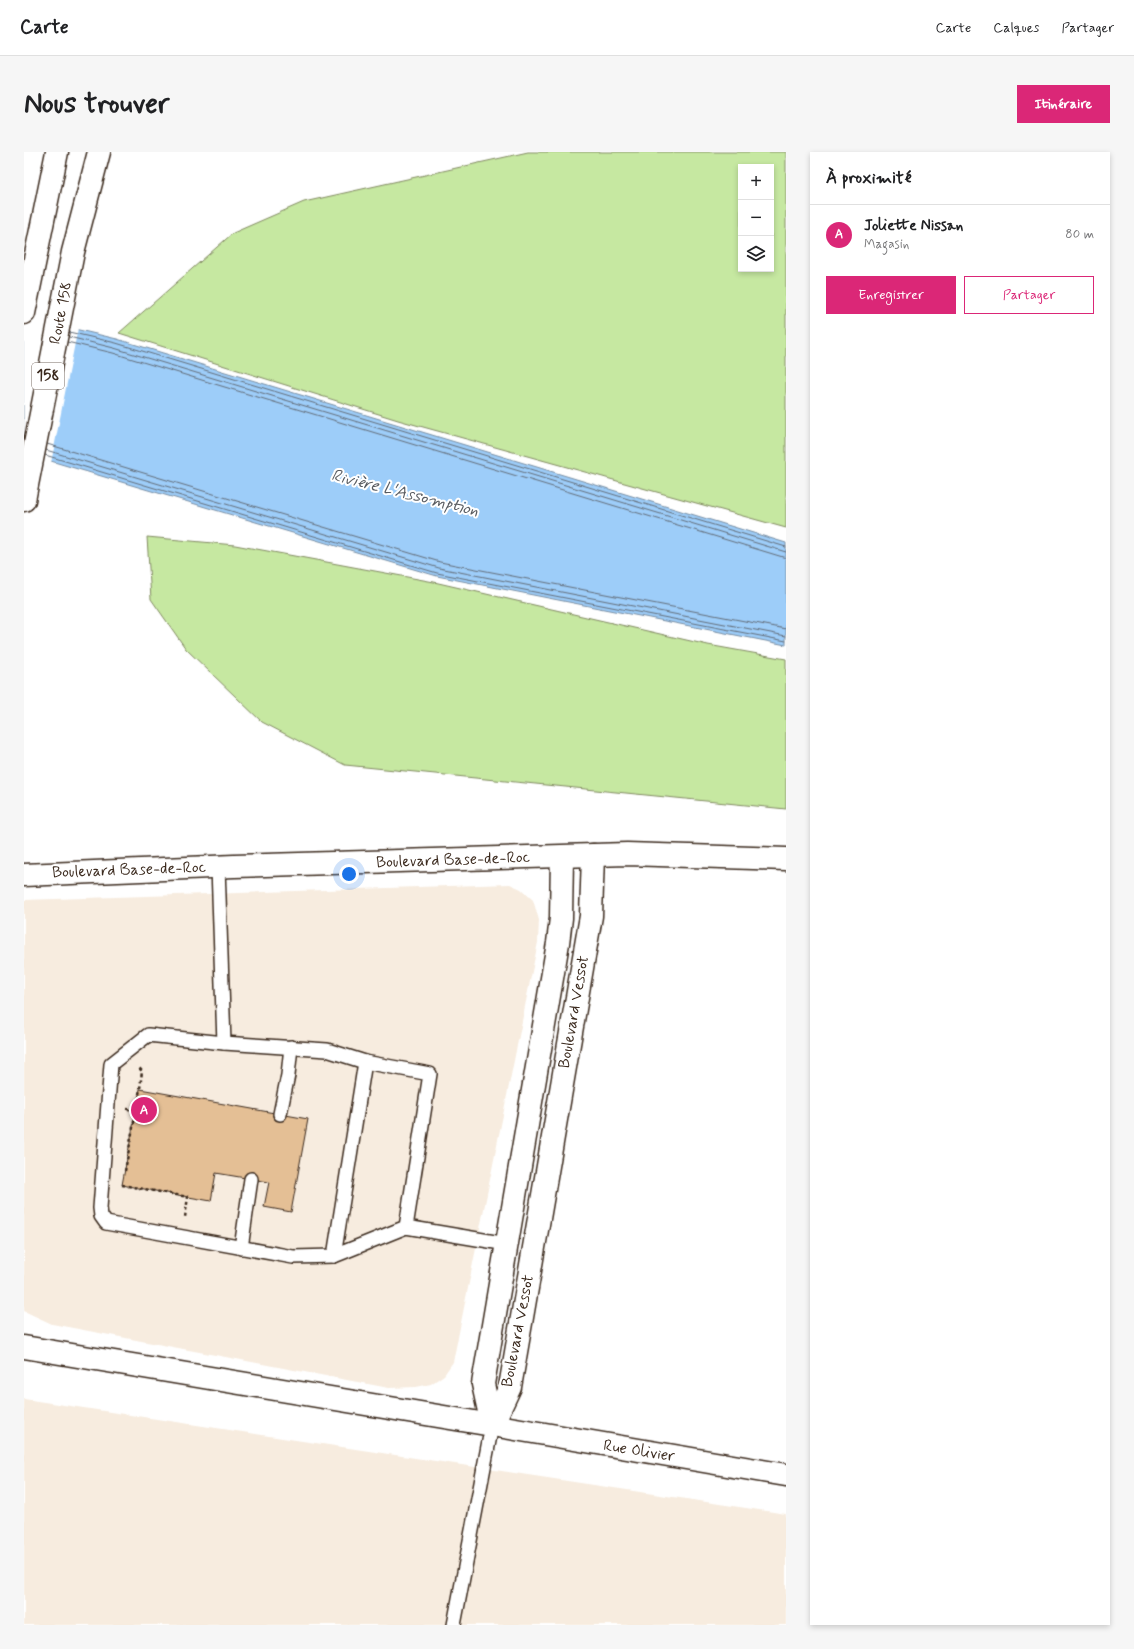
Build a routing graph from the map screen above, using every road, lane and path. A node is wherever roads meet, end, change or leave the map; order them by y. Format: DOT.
graph roads {
  1 [pos="57,152"];
  2 [pos="99,152"];
  3 [pos="24,313"];
  4 [pos="24,500"];
  5 [pos="594,855"];
  6 [pos="562,857"];
  7 [pos="786,859"];
  8 [pos="218,867"];
  9 [pos="24,874"];
  10 [pos="224,1043"];
  11 [pos="291,1047"];
  12 [pos="365,1062"];
  13 [pos="142,1071"];
  14 [pos="280,1114"];
  15 [pos="251,1179"];
  16 [pos="188,1197"];
  17 [pos="406,1227"];
  18 [pos="508,1244"];
  19 [pos="241,1248"];
  20 [pos="334,1256"];
  21 [pos="24,1347"];
  22 [pos="492,1425"];
  23 [pos="786,1475"];
  24 [pos="454,1625"];
  1 -- 3 [label="main road"];
  2 -- 4 [label="main road, Route 158 / 158"];
  5 -- 6 [label="main road, Boulevard Base-de-Roc"];
  5 -- 7 [label="main road, Boulevard Base-de-Roc"];
  5 -- 22 [label="main road, Boulevard Vessot"];
  6 -- 8 [label="main road, Boulevard Base-de-Roc"];
  6 -- 18 [label="main road, Boulevard Vessot"];
  8 -- 9 [label="main road, Boulevard Base-de-Roc"];
  8 -- 10 [label="lane"];
  10 -- 11 [label="lane"];
  10 -- 19 [label="lane"];
  11 -- 12 [label="lane"];
  11 -- 14 [label="lane"];
  12 -- 17 [label="lane"];
  12 -- 20 [label="lane"];
  13 -- 16 [label="path"];
  15 -- 19 [label="lane"];
  17 -- 18 [label="lane"];
  17 -- 20 [label="lane"];
  18 -- 22 [label="main road, Boulevard Vessot"];
  19 -- 20 [label="lane"];
  21 -- 22 [label="main road, Rue Olivier"];
  22 -- 23 [label="main road, Rue Olivier"];
  22 -- 24 [label="lane"];
}
